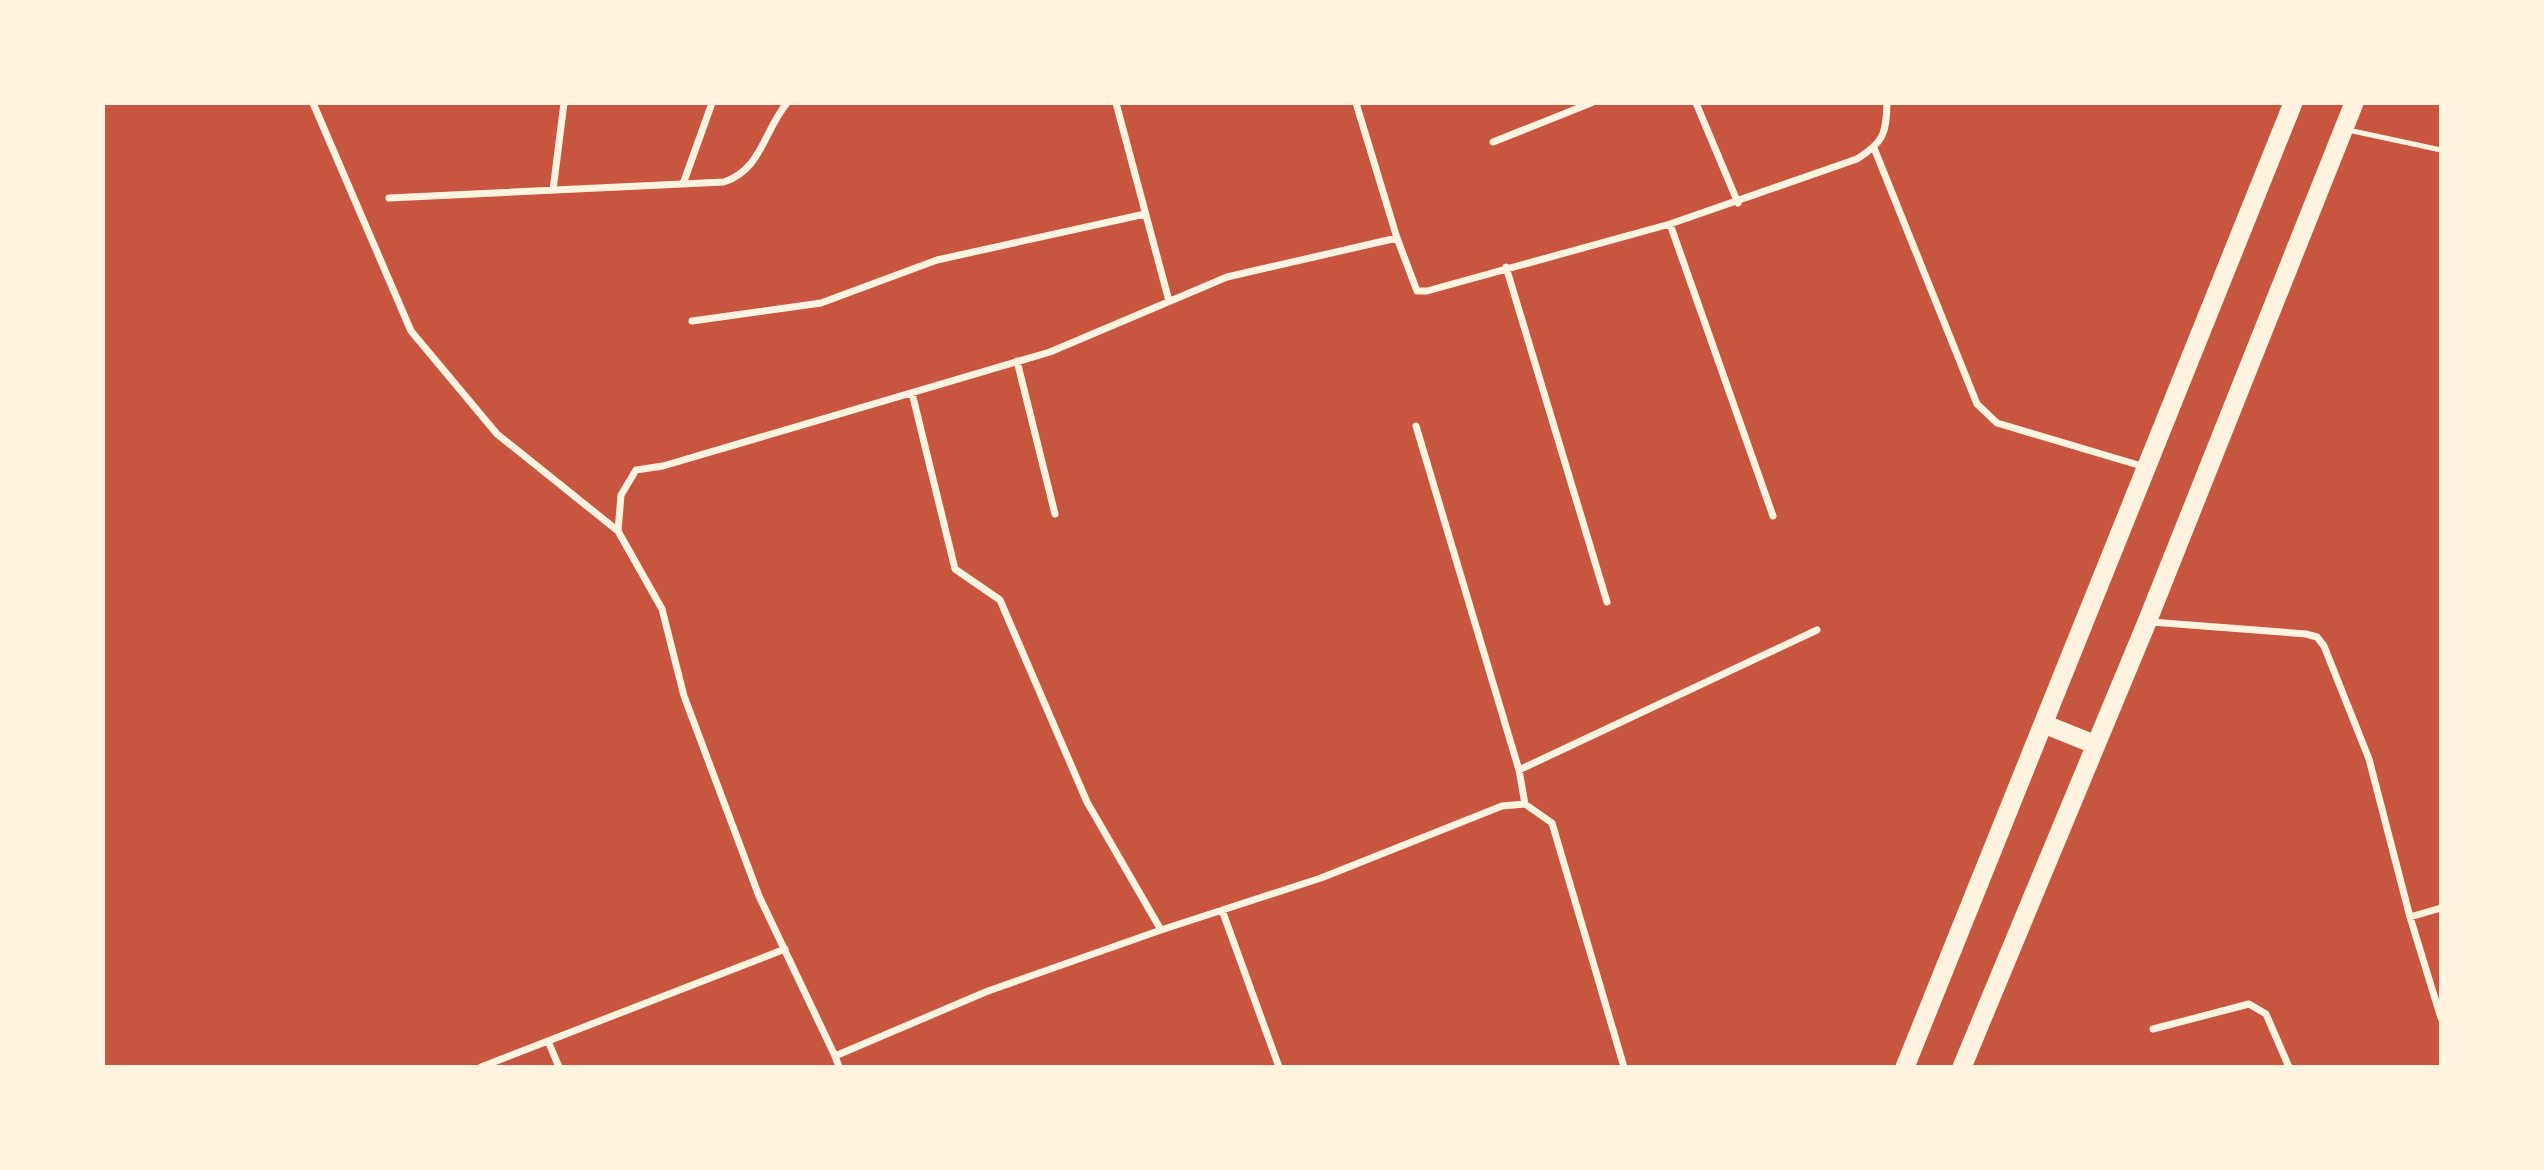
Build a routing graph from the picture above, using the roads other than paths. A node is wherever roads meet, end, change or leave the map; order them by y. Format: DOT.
graph roads {
  1 [pos="313,103"];
  2 [pos="564,103"];
  3 [pos="712,103"];
  4 [pos="787,103"];
  5 [pos="1116,103"];
  6 [pos="1356,103"];
  7 [pos="1591,103"];
  8 [pos="1696,103"];
  9 [pos="1887,103"];
  10 [pos="2293,103"];
  11 [pos="2354,103"];
  12 [pos="2343,129"];
  13 [pos="1493,142"];
  14 [pos="1874,148"];
  15 [pos="2441,150"];
  16 [pos="683,184"];
  17 [pos="553,190"];
  18 [pos="389,198"];
  19 [pos="1738,202"];
  20 [pos="1145,214"];
  21 [pos="1670,224"];
  22 [pos="1396,238"];
  23 [pos="1507,267"];
  24 [pos="1169,301"];
  25 [pos="692,321"];
  26 [pos="1017,361"];
  27 [pos="912,394"];
  28 [pos="1416,426"];
  29 [pos="2148,468"];
  30 [pos="1055,514"];
  31 [pos="1773,516"];
  32 [pos="618,531"];
  33 [pos="1607,602"];
  34 [pos="2147,622"];
  35 [pos="1816,630"];
  36 [pos="2044,724"];
  37 [pos="2096,745"];
  38 [pos="1518,770"];
  39 [pos="1525,804"];
  40 [pos="2441,908"];
  41 [pos="1222,910"];
  42 [pos="2410,917"];
  43 [pos="1161,929"];
  44 [pos="785,949"];
  45 [pos="2441,1018"];
  46 [pos="2152,1029"];
  47 [pos="548,1041"];
  48 [pos="835,1056"];
  49 [pos="481,1067"];
  50 [pos="559,1067"];
  51 [pos="839,1067"];
  52 [pos="1279,1067"];
  53 [pos="1624,1067"];
  54 [pos="1905,1067"];
  55 [pos="1962,1067"];
  56 [pos="2288,1067"];
  1 -- 32 [label="street"];
  2 -- 17 [label="street"];
  3 -- 16 [label="street"];
  4 -- 16 [label="street"];
  5 -- 20 [label="street"];
  6 -- 22 [label="street"];
  7 -- 13 [label="street"];
  8 -- 19 [label="street"];
  9 -- 14 [label="street"];
  10 -- 29 [label="highway"];
  11 -- 12 [label="highway"];
  12 -- 15 [label="lane"];
  12 -- 34 [label="highway"];
  14 -- 19 [label="street"];
  14 -- 29 [label="street"];
  16 -- 17 [label="street"];
  17 -- 18 [label="street"];
  19 -- 21 [label="street"];
  20 -- 24 [label="street"];
  20 -- 25 [label="street"];
  21 -- 23 [label="street"];
  21 -- 31 [label="street"];
  22 -- 23 [label="street"];
  22 -- 24 [label="street"];
  23 -- 33 [label="street"];
  24 -- 26 [label="street"];
  26 -- 27 [label="street"];
  26 -- 30 [label="street"];
  27 -- 32 [label="street"];
  27 -- 43 [label="street"];
  28 -- 38 [label="street"];
  29 -- 36 [label="highway"];
  32 -- 44 [label="street"];
  34 -- 37 [label="highway"];
  34 -- 42 [label="street"];
  35 -- 38 [label="street"];
  36 -- 37 [label="highway"];
  36 -- 54 [label="highway"];
  37 -- 55 [label="highway"];
  38 -- 39 [label="street"];
  39 -- 41 [label="street"];
  39 -- 53 [label="street"];
  40 -- 42 [label="street"];
  41 -- 43 [label="street"];
  41 -- 52 [label="street"];
  42 -- 45 [label="street"];
  43 -- 48 [label="street"];
  44 -- 47 [label="street"];
  44 -- 48 [label="street"];
  46 -- 56 [label="street"];
  47 -- 49 [label="street"];
  47 -- 50 [label="street"];
  48 -- 51 [label="street"];
}
